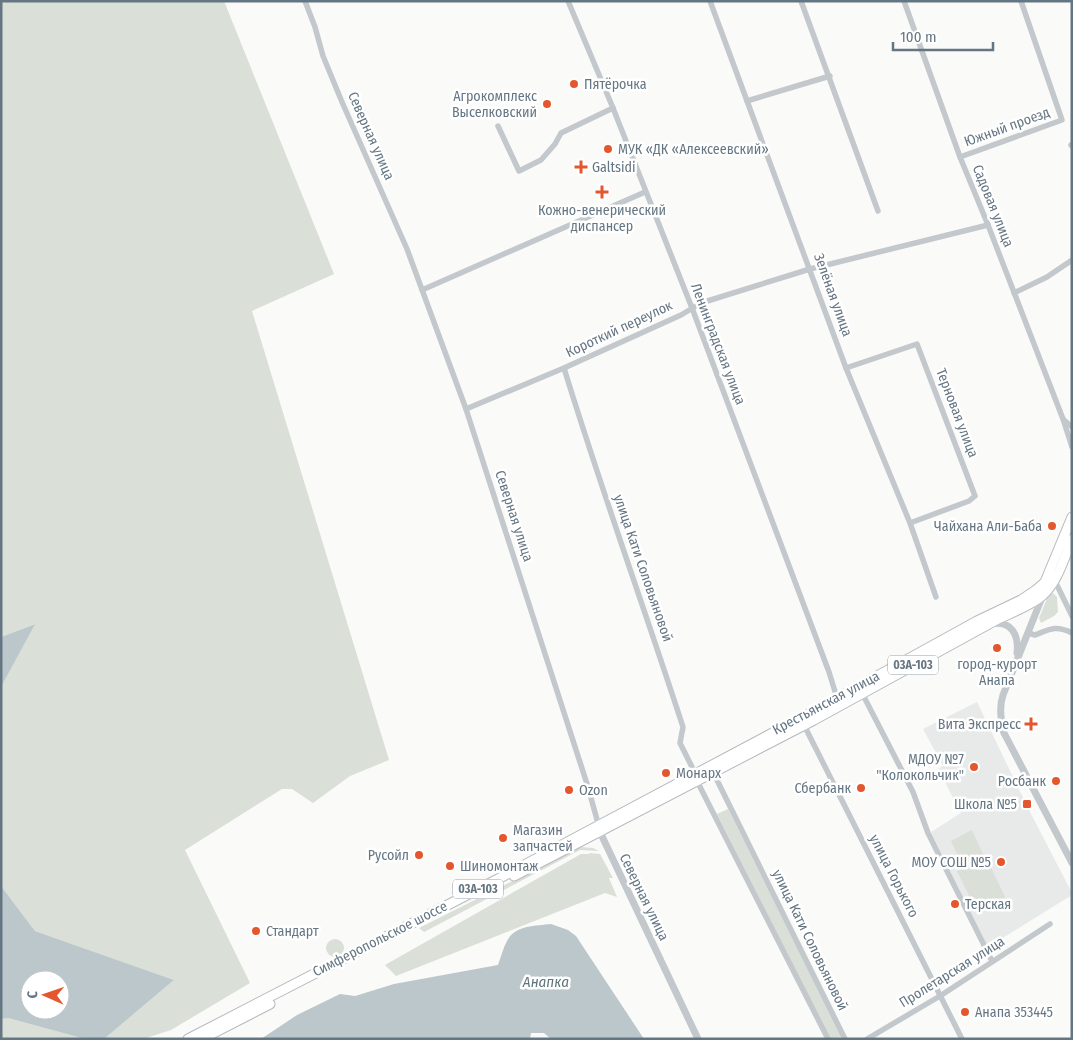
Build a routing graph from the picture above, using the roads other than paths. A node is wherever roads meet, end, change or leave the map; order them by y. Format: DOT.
graph roads {
  1 [pos="304,1"];
  2 [pos="568,1"];
  3 [pos="710,1"];
  4 [pos="801,1"];
  5 [pos="904,1"];
  6 [pos="1021,1"];
  7 [pos="830,76"];
  8 [pos="747,100"];
  9 [pos="613,108"];
  10 [pos="498,126"];
  11 [pos="960,157"];
  12 [pos="645,192"];
  13 [pos="878,210"];
  14 [pos="988,225"];
  15 [pos="1072,260"];
  16 [pos="810,269"];
  17 [pos="422,290"];
  18 [pos="1014,293"];
  19 [pos="692,308"];
  20 [pos="564,368"];
  21 [pos="846,368"];
  22 [pos="466,409"];
  23 [pos="1063,419"];
  24 [pos="1072,427"];
  25 [pos="1072,447"];
  26 [pos="1072,517"];
  27 [pos="910,523"];
  28 [pos="1072,540"];
  29 [pos="1051,575"];
  30 [pos="1043,595"];
  31 [pos="936,596"];
  32 [pos="1072,616"];
  33 [pos="988,625"];
  34 [pos="1028,633"];
  35 [pos="1072,633"];
  36 [pos="1017,659"];
  37 [pos="862,694"];
  38 [pos="837,698"];
  39 [pos="804,725"];
  40 [pos="714,772"];
  41 [pos="696,777"];
  42 [pos="599,828"];
  43 [pos="1072,863"];
  44 [pos="1050,924"];
  45 [pos="992,961"];
  46 [pos="331,968"];
  47 [pos="940,996"];
  48 [pos="188,1039"];
  49 [pos="202,1039"];
  50 [pos="698,1039"];
  51 [pos="828,1039"];
  52 [pos="845,1039"];
  53 [pos="867,1039"];
  54 [pos="962,1039"];
  1 -- 17 [label="street, Северная улица"];
  2 -- 9 [label="street, Ленинградская улица"];
  3 -- 8 [label="street, Зелёная улица"];
  4 -- 7 [label="street"];
  5 -- 11 [label="street, Садовая улица"];
  6 -- 11 [label="street, Южный проезд"];
  7 -- 8 [label="street"];
  7 -- 13 [label="street"];
  8 -- 16 [label="street, Зелёная улица"];
  9 -- 10 [label="street"];
  9 -- 12 [label="street, Ленинградская улица"];
  11 -- 14 [label="street, Садовая улица"];
  12 -- 17 [label="street"];
  12 -- 19 [label="street, Ленинградская улица"];
  14 -- 16 [label="street, Короткий переулок"];
  14 -- 18 [label="street, Садовая улица"];
  15 -- 18 [label="street"];
  16 -- 19 [label="street, Короткий переулок"];
  16 -- 21 [label="street, Зелёная улица"];
  17 -- 22 [label="street, Северная улица"];
  18 -- 23 [label="street, Садовая улица"];
  19 -- 20 [label="street, Короткий переулок"];
  19 -- 38 [label="street, Ленинградская улица"];
  20 -- 22 [label="street, Короткий переулок"];
  20 -- 41 [label="street, улица Кати Соловьяновой"];
  21 -- 27 [label="street, Зелёная улица"];
  21 -- 27 [label="street, Терновая улица"];
  22 -- 42 [label="street, Северная улица"];
  23 -- 24 [label="street, Садовая улица"];
  23 -- 25 [label="street, Садовая улица"];
  26 -- 29 [label="main road, Крестьянская улица / 03А-103"];
  27 -- 31 [label="street, Зелёная улица"];
  28 -- 29 [label="main road, Крестьянская улица / 03А-103"];
  29 -- 30 [label="main road, Крестьянская улица / 03А-103"];
  29 -- 32 [label="street"];
  29 -- 38 [label="main road, Крестьянская улица / 03А-103"];
  30 -- 33 [label="main road, Крестьянская улица / 03А-103"];
  30 -- 34 [label="street"];
  33 -- 36 [label="street"];
  33 -- 37 [label="main road, Крестьянская улица / 03А-103"];
  34 -- 35 [label="street"];
  34 -- 36 [label="street"];
  36 -- 43 [label="street"];
  37 -- 39 [label="main road, Крестьянская улица / 03А-103"];
  37 -- 45 [label="street"];
  38 -- 41 [label="main road, Крестьянская улица / 03А-103"];
  39 -- 40 [label="main road, Крестьянская улица / 03А-103"];
  39 -- 47 [label="street, улица Горького"];
  40 -- 41 [label="main road, Крестьянская улица / 03А-103"];
  40 -- 52 [label="street, улица Кати Соловьяновой"];
  41 -- 42 [label="main road, Крестьянская улица / 03А-103"];
  41 -- 51 [label="street, улица Кати Соловьяновой"];
  42 -- 46 [label="main road, Симферопольское шоссе / 03А-103"];
  42 -- 50 [label="street, Северная улица"];
  44 -- 45 [label="street, Пролетарская улица"];
  45 -- 47 [label="street, Пролетарская улица"];
  46 -- 48 [label="main road, Симферопольское шоссе / 03А-103"];
  46 -- 49 [label="main road, Симферопольское шоссе / 03А-103"];
  47 -- 53 [label="street, Пролетарская улица"];
  47 -- 54 [label="street, улица Горького"];
}
